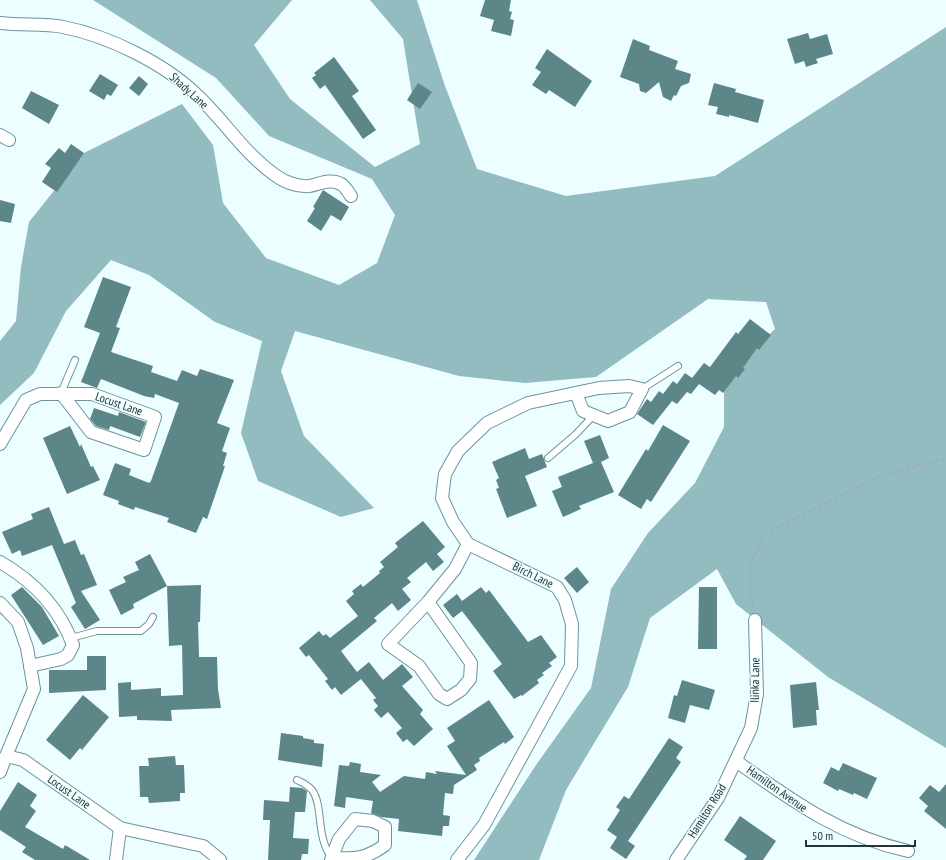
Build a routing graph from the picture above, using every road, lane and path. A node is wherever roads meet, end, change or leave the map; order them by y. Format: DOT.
graph roads {
  1 [pos="0,23"];
  2 [pos="351,196"];
  3 [pos="75,360"];
  4 [pos="678,366"];
  5 [pos="642,389"];
  6 [pos="61,393"];
  7 [pos="576,393"];
  8 [pos="594,415"];
  9 [pos="0,444"];
  10 [pos="548,458"];
  11 [pos="946,458"];
  12 [pos="468,544"];
  13 [pos="0,562"];
  14 [pos="428,602"];
  15 [pos="0,604"];
  16 [pos="152,617"];
  17 [pos="755,620"];
  18 [pos="71,638"];
  19 [pos="30,666"];
  20 [pos="6,756"];
  21 [pos="736,761"];
  22 [pos="0,772"];
  23 [pos="297,780"];
  24 [pos="120,828"];
  25 [pos="908,851"];
  26 [pos="331,859"];
  27 [pos="116,860"];
  28 [pos="220,860"];
  29 [pos="457,860"];
  30 [pos="676,860"];
  1 -- 2 [label="street, Shady Lane"];
  3 -- 6 [label="lane"];
  4 -- 5 [label="lane"];
  5 -- 7 [label="street, Birch Lane"];
  5 -- 8 [label="street"];
  6 -- 6 [label="street, Locust Lane"];
  6 -- 9 [label="street, Locust Lane"];
  7 -- 8 [label="street"];
  7 -- 12 [label="street, Birch Lane"];
  8 -- 10 [label="lane"];
  11 -- 17 [label="path"];
  12 -- 14 [label="street"];
  12 -- 29 [label="street, Birch Lane"];
  13 -- 18 [label="street"];
  14 -- 14 [label="street"];
  15 -- 19 [label="street"];
  16 -- 18 [label="lane"];
  17 -- 21 [label="street, Ilinka Lane"];
  18 -- 19 [label="street"];
  19 -- 20 [label="street"];
  20 -- 22 [label="street"];
  20 -- 24 [label="street, Locust Lane"];
  21 -- 25 [label="street, Hamilton Avenue"];
  21 -- 30 [label="street, Hamilton Road"];
  23 -- 26 [label="lane"];
  24 -- 27 [label="street"];
  24 -- 28 [label="street, Locust Lane"];
  26 -- 26 [label="street"];
}
